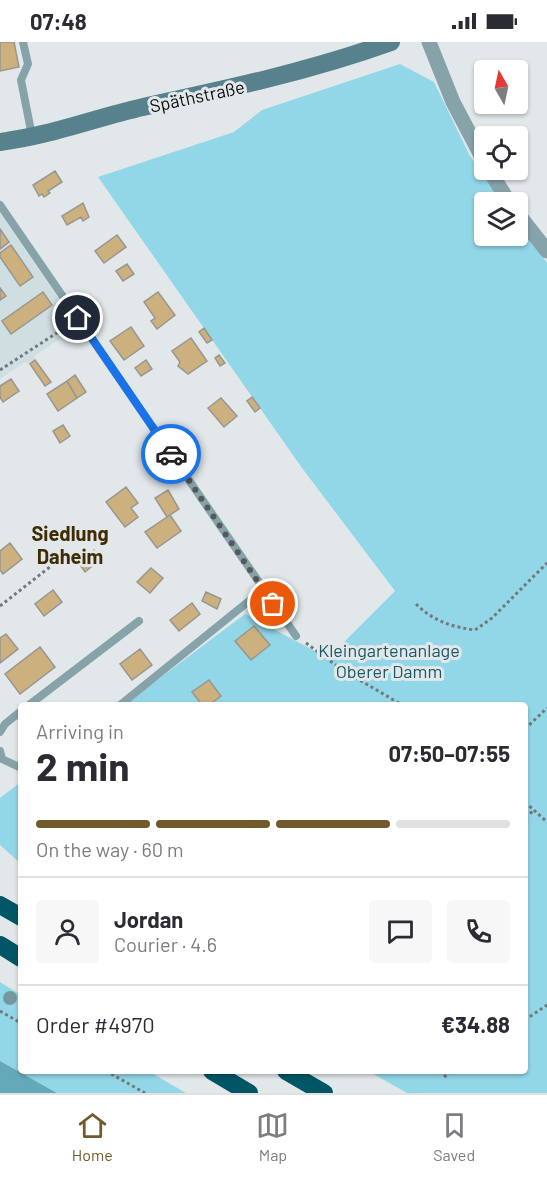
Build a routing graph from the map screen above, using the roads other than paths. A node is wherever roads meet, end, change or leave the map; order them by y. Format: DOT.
graph roads {
  1 [pos="22,42"];
  2 [pos="391,42"];
  3 [pos="429,42"];
  4 [pos="32,136"];
  5 [pos="0,142"];
  6 [pos="474,142"];
  7 [pos="0,205"];
  8 [pos="528,226"];
  9 [pos="547,251"];
  10 [pos="264,589"];
  11 [pos="139,621"];
  12 [pos="296,636"];
  13 [pos="33,702"];
  14 [pos="124,702"];
  15 [pos="18,713"];
  16 [pos="0,732"];
  17 [pos="0,752"];
  18 [pos="18,767"];
  19 [pos="0,904"];
  20 [pos="18,915"];
  21 [pos="0,945"];
  22 [pos="18,956"];
  23 [pos="217,1074"];
  24 [pos="290,1074"];
  25 [pos="249,1093"];
  26 [pos="324,1093"];
  1 -- 4 [label="lane"];
  2 -- 4 [label="main road, Späthstraße"];
  3 -- 6 [label="street"];
  4 -- 5 [label="main road, Späthstraße"];
  7 -- 10 [label="lane"];
  8 -- 9 [label="street"];
  10 -- 12 [label="lane"];
  10 -- 14 [label="lane"];
  11 -- 13 [label="lane"];
  15 -- 16 [label="lane"];
  17 -- 18 [label="lane"];
  19 -- 20 [label="highway"];
  21 -- 22 [label="highway"];
  23 -- 25 [label="highway"];
  24 -- 26 [label="highway"];
}
